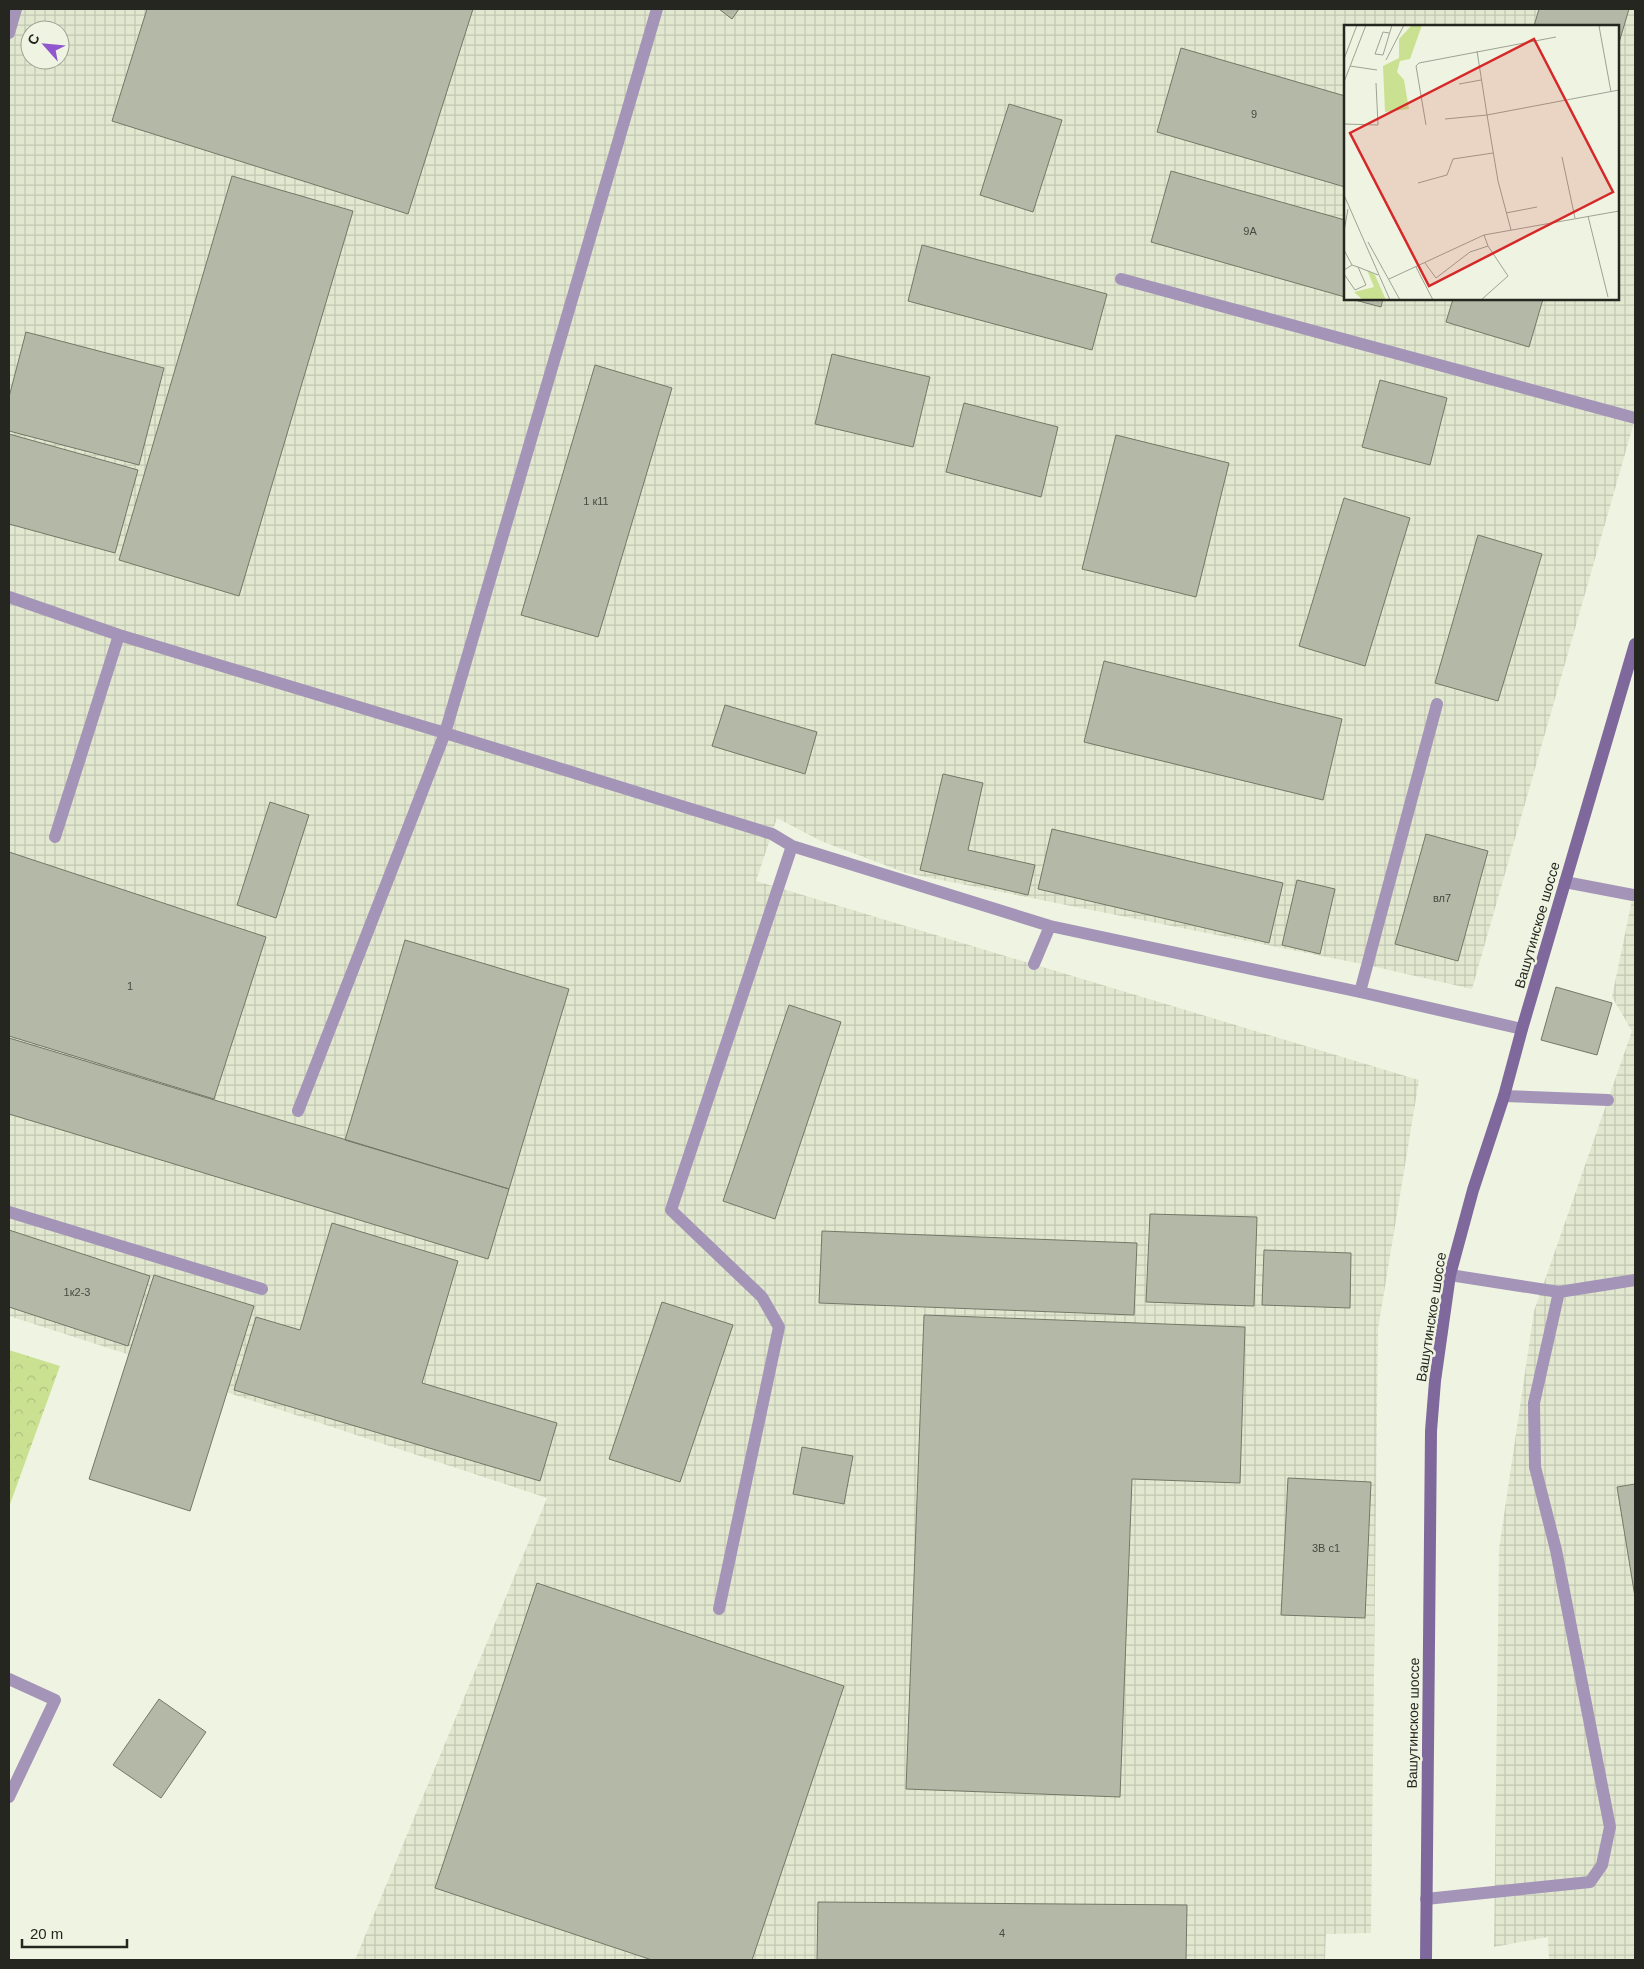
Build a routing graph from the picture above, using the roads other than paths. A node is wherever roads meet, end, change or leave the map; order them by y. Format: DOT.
graph roads {
  1 [pos="16,9"];
  2 [pos="657,9"];
  3 [pos="9,33"];
  4 [pos="1121,279"];
  5 [pos="1635,418"];
  6 [pos="9,597"];
  7 [pos="119,635"];
  8 [pos="1635,644"];
  9 [pos="1438,704"];
  10 [pos="445,733"];
  11 [pos="55,837"];
  12 [pos="792,846"];
  13 [pos="1565,882"];
  14 [pos="1633,895"];
  15 [pos="1050,926"];
  16 [pos="1034,964"];
  17 [pos="1360,992"];
  18 [pos="1522,1028"];
  19 [pos="1504,1096"];
  20 [pos="1608,1100"];
  21 [pos="298,1111"];
  22 [pos="9,1212"];
  23 [pos="1450,1274"];
  24 [pos="1635,1280"];
  25 [pos="262,1289"];
  26 [pos="1559,1292"];
  27 [pos="719,1609"];
  28 [pos="9,1679"];
  29 [pos="9,1797"];
  30 [pos="1426,1899"];
  31 [pos="1426,1960"];
  1 -- 3 [label="lane"];
  2 -- 10 [label="lane"];
  4 -- 5 [label="lane"];
  6 -- 7 [label="lane"];
  7 -- 10 [label="lane"];
  7 -- 11 [label="lane"];
  8 -- 13 [label="street, Вашутинское шоссе"];
  9 -- 17 [label="lane"];
  10 -- 12 [label="lane"];
  10 -- 21 [label="lane"];
  12 -- 15 [label="lane"];
  12 -- 27 [label="lane"];
  13 -- 14 [label="lane"];
  13 -- 18 [label="street, Вашутинское шоссе"];
  15 -- 16 [label="lane"];
  15 -- 17 [label="lane"];
  17 -- 18 [label="lane"];
  18 -- 19 [label="street, Вашутинское шоссе"];
  19 -- 20 [label="lane"];
  19 -- 23 [label="street, Вашутинское шоссе"];
  22 -- 25 [label="lane"];
  23 -- 26 [label="lane"];
  23 -- 30 [label="street, Вашутинское шоссе"];
  24 -- 26 [label="lane"];
  26 -- 30 [label="lane"];
  28 -- 29 [label="lane"];
  30 -- 31 [label="street, Вашутинское шоссе"];
}
